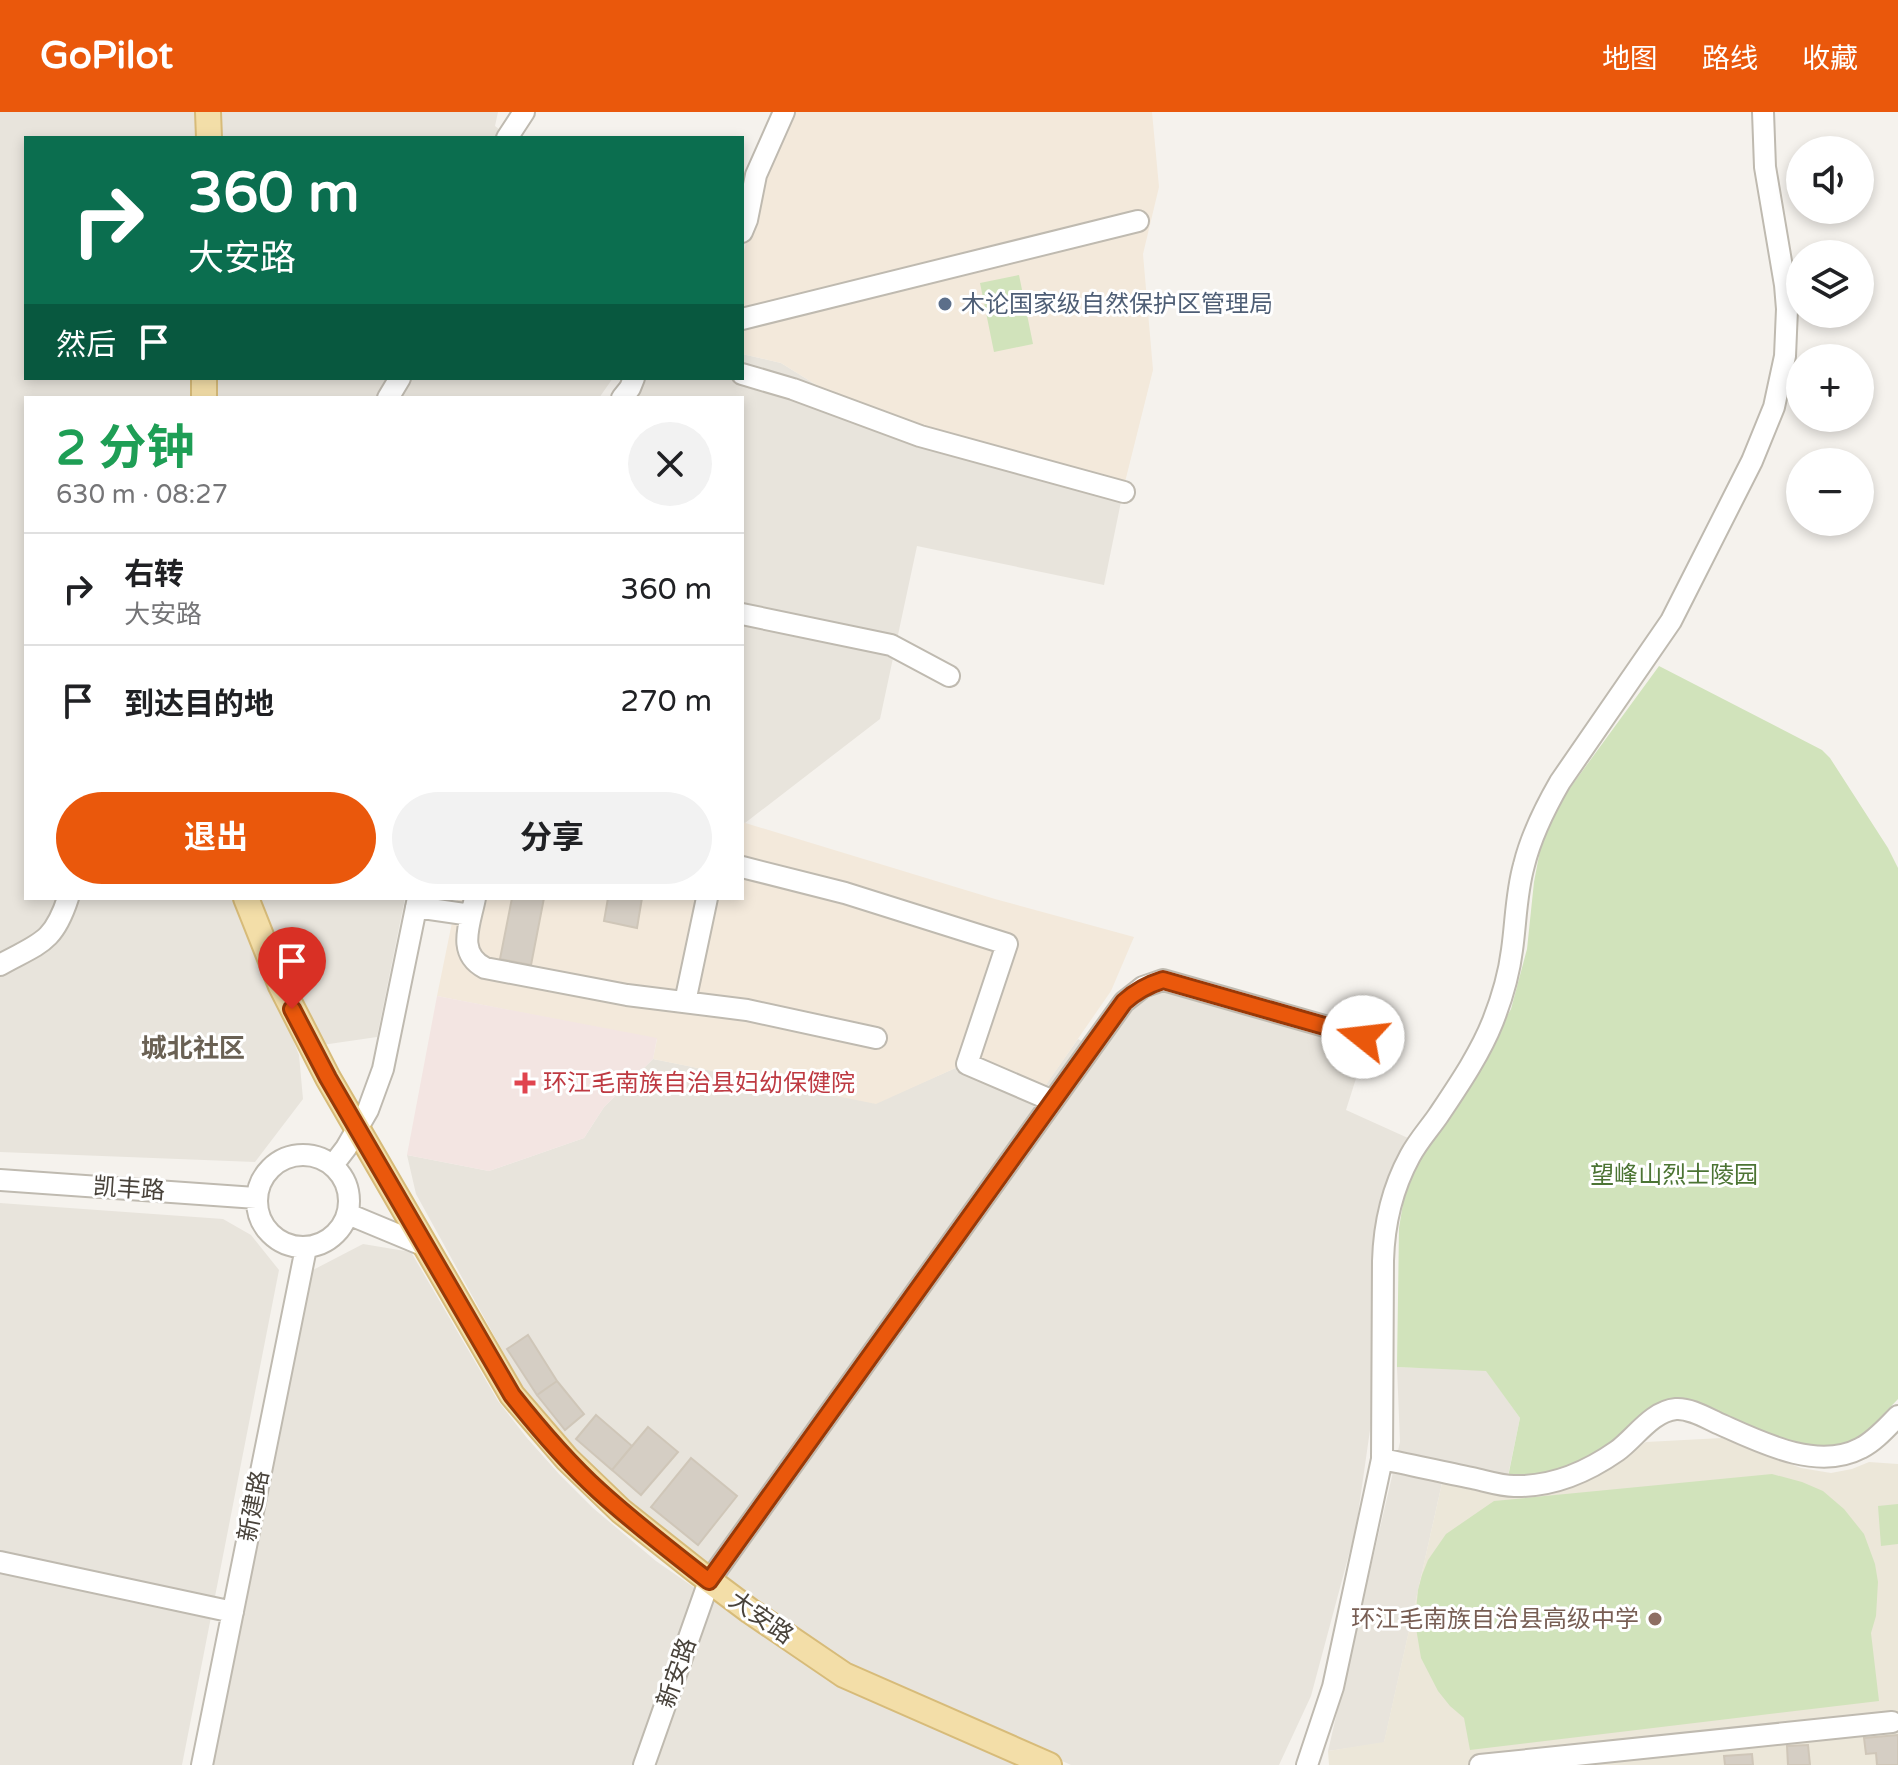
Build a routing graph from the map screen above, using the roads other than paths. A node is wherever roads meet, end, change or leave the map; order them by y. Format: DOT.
graph roads {
  1 [pos="208,112"];
  2 [pos="524,112"];
  3 [pos="784,112"];
  4 [pos="1763,112"];
  5 [pos="209,136"];
  6 [pos="508,136"];
  7 [pos="1138,221"];
  8 [pos="744,227"];
  9 [pos="744,319"];
  10 [pos="744,375"];
  11 [pos="1124,492"];
  12 [pos="744,614"];
  13 [pos="949,676"];
  14 [pos="744,868"];
  15 [pos="67,900"];
  16 [pos="247,900"];
  17 [pos="707,900"];
  18 [pos="417,902"];
  19 [pos="473,907"];
  20 [pos="0,965"];
  21 [pos="685,1002"];
  22 [pos="1363,1037"];
  23 [pos="876,1038"];
  24 [pos="1053,1101"];
  25 [pos="358,1129"];
  26 [pos="333,1165"];
  27 [pos="0,1180"];
  28 [pos="257,1198"];
  29 [pos="348,1214"];
  30 [pos="425,1246"];
  31 [pos="306,1248"];
  32 [pos="1898,1416"];
  33 [pos="1382,1459"];
  34 [pos="0,1562"];
  35 [pos="709,1581"];
  36 [pos="233,1612"];
  37 [pos="1892,1722"];
  38 [pos="202,1765"];
  39 [pos="644,1765"];
  40 [pos="1049,1765"];
  41 [pos="1307,1765"];
  42 [pos="1480,1765"];
  1 -- 5 [label="main road"];
  2 -- 6 [label="street"];
  3 -- 8 [label="street"];
  4 -- 33 [label="street"];
  7 -- 9 [label="street"];
  10 -- 11 [label="street"];
  12 -- 13 [label="street"];
  14 -- 24 [label="street"];
  15 -- 20 [label="street"];
  16 -- 25 [label="main road, 大安路"];
  17 -- 21 [label="street"];
  18 -- 19 [label="street"];
  18 -- 25 [label="street"];
  19 -- 21 [label="street"];
  21 -- 23 [label="street"];
  22 -- 24 [label="street, 新安路"];
  24 -- 35 [label="street, 新安路"];
  25 -- 26 [label="street"];
  25 -- 30 [label="main road, 大安路"];
  26 -- 28 [label="street"];
  26 -- 29 [label="street"];
  27 -- 28 [label="street, 凯丰路"];
  28 -- 31 [label="street"];
  29 -- 30 [label="street"];
  29 -- 31 [label="street"];
  30 -- 35 [label="main road, 大安路"];
  31 -- 36 [label="street, 新建路"];
  32 -- 33 [label="street"];
  33 -- 41 [label="street"];
  34 -- 36 [label="street"];
  35 -- 39 [label="street, 新安路"];
  35 -- 40 [label="main road, 大安路"];
  36 -- 38 [label="street, 新建路"];
  37 -- 42 [label="street"];
}
